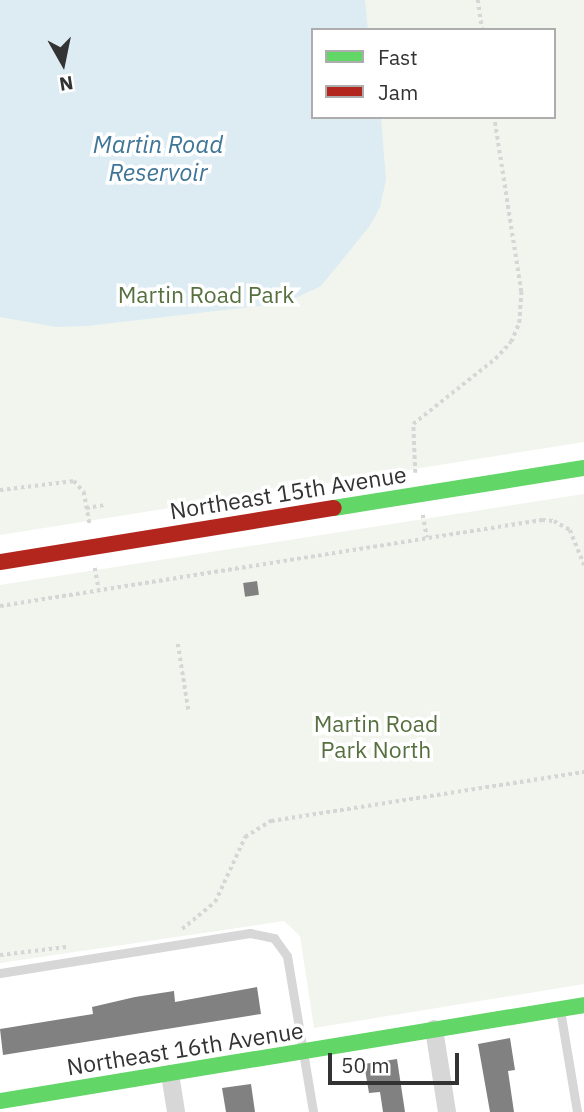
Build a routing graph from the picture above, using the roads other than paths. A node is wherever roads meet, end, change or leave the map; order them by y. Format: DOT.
graph roads {
  1 [pos="584,468"];
  2 [pos="0,562"];
  3 [pos="0,972"];
  4 [pos="584,1005"];
  5 [pos="560,1009"];
  6 [pos="434,1029"];
  7 [pos="303,1052"];
  8 [pos="170,1074"];
  9 [pos="0,1101"];
  10 [pos="176,1112"];
  11 [pos="313,1112"];
  12 [pos="447,1112"];
  13 [pos="577,1112"];
  1 -- 2 [label="street, Northeast 15th Avenue"];
  3 -- 7 [label="lane"];
  4 -- 5 [label="street, Northeast 16th Avenue"];
  5 -- 6 [label="street, Northeast 16th Avenue"];
  5 -- 13 [label="lane"];
  6 -- 7 [label="street, Northeast 16th Avenue"];
  6 -- 12 [label="street"];
  7 -- 8 [label="street, Northeast 16th Avenue"];
  7 -- 11 [label="lane"];
  8 -- 9 [label="street, Northeast 16th Avenue"];
  8 -- 10 [label="street"];
}
